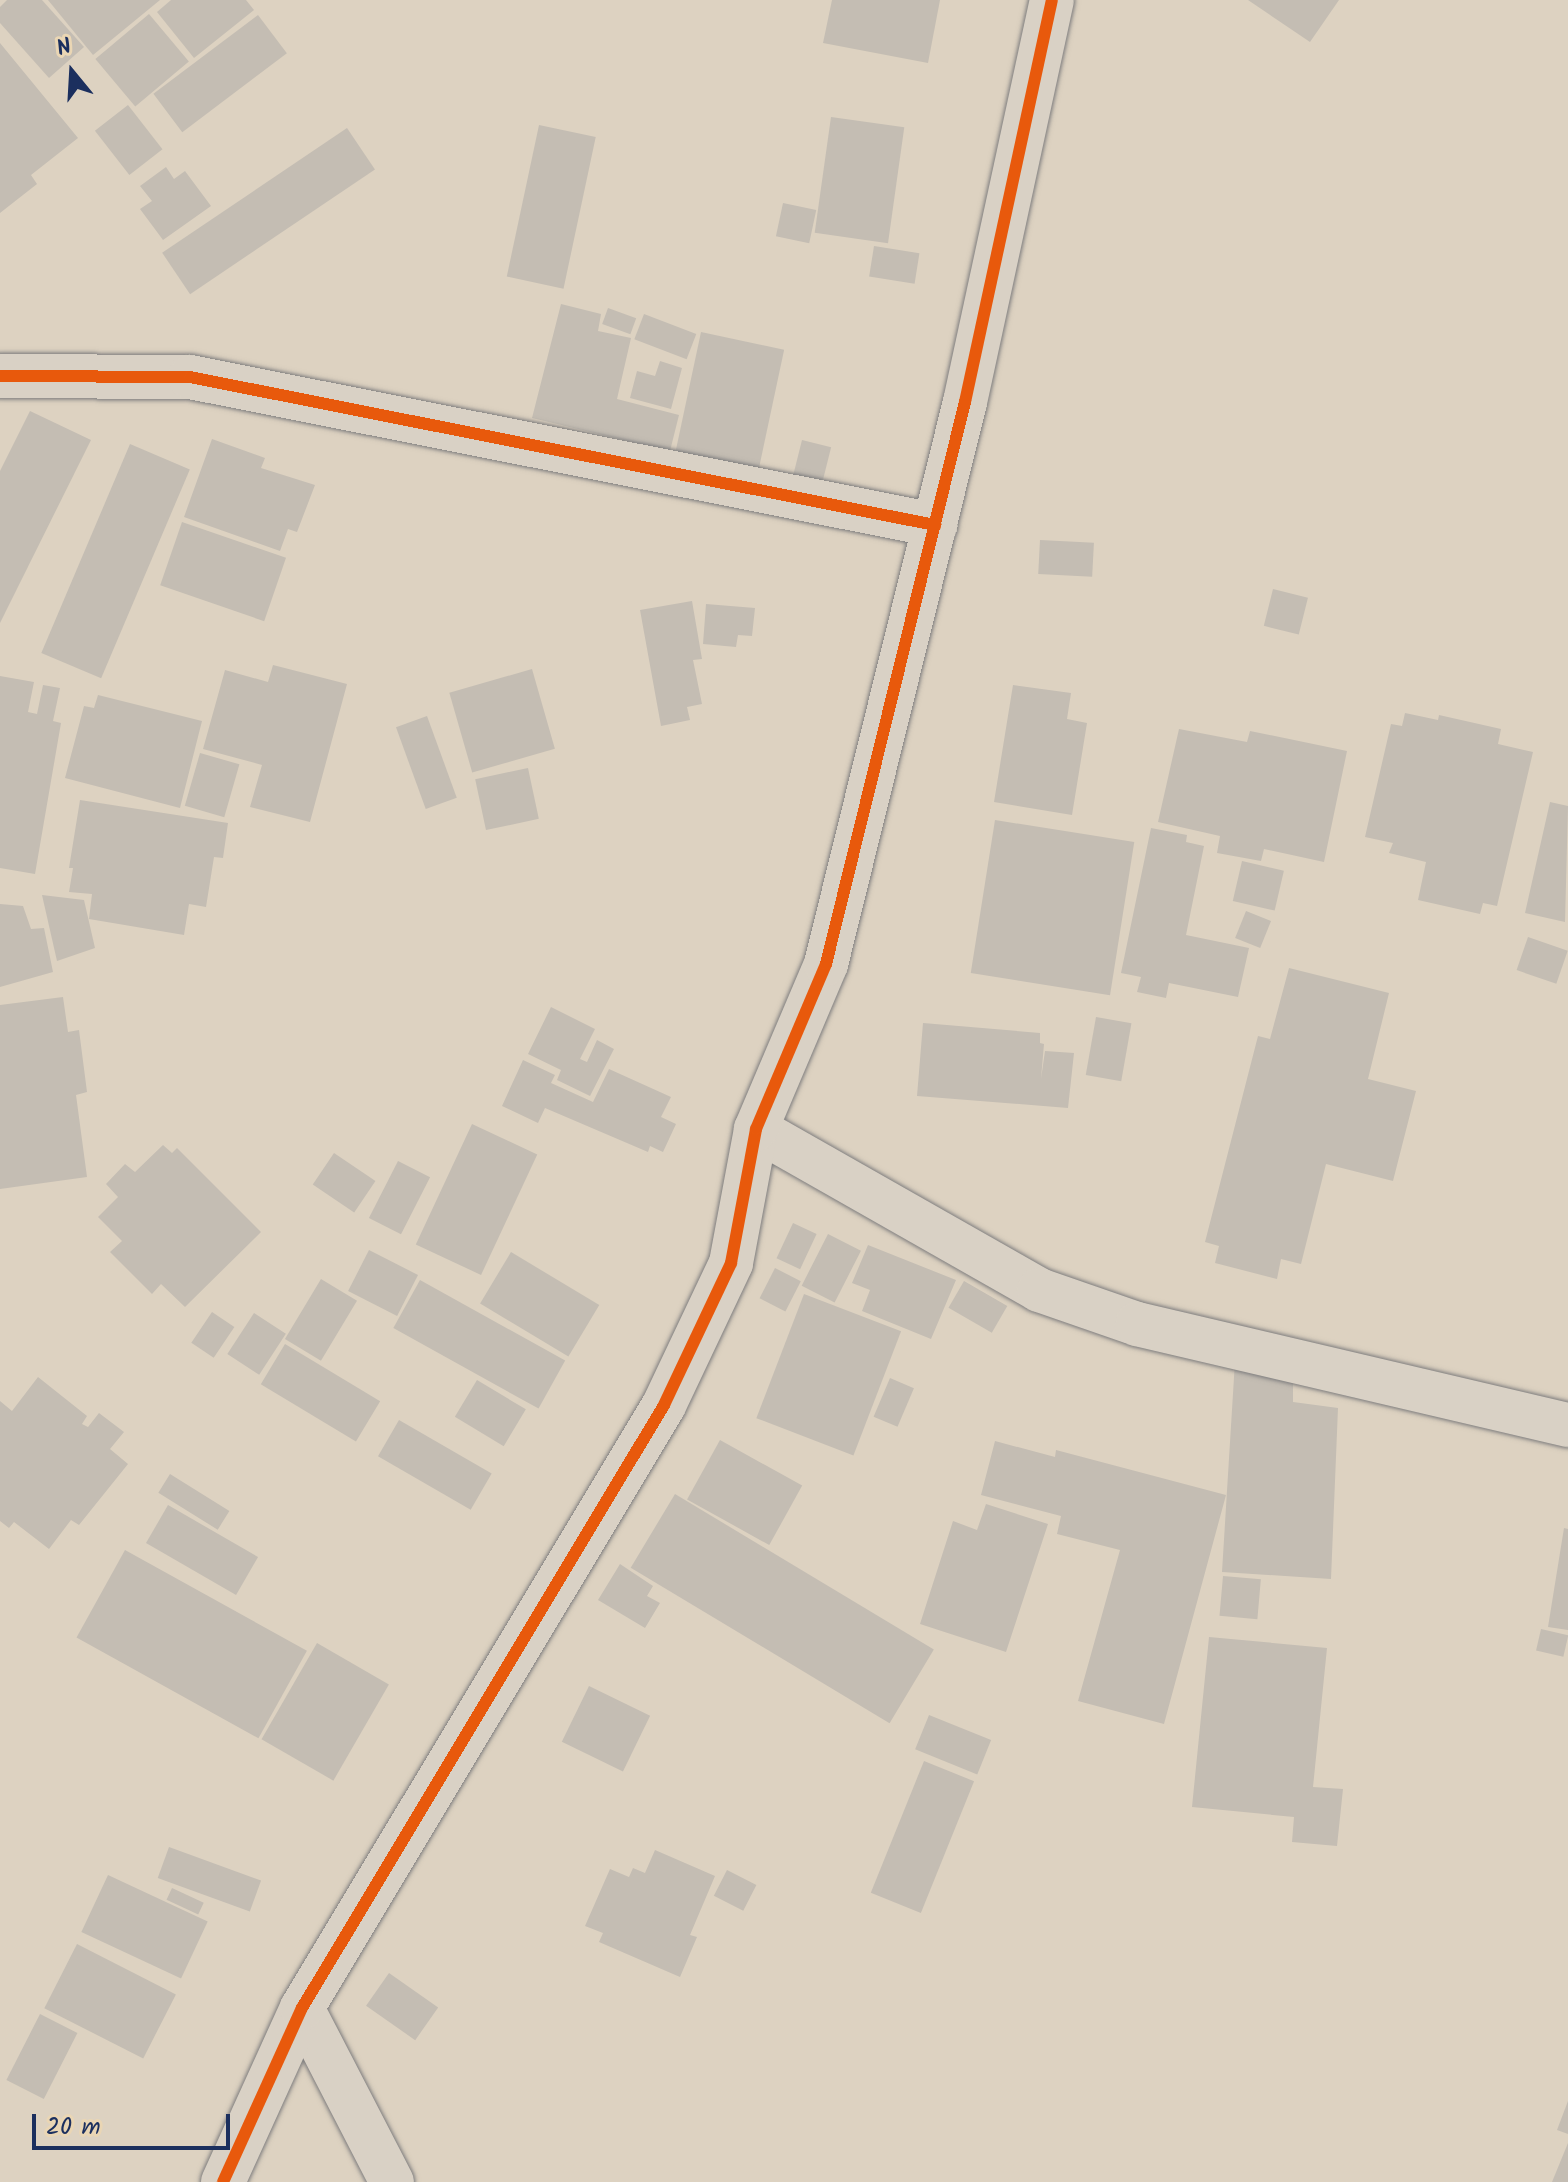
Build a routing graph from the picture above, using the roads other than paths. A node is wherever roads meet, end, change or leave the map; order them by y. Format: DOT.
graph roads {
  1 [pos="1052,0"];
  2 [pos="0,376"];
  3 [pos="935,525"];
  4 [pos="756,1129"];
  5 [pos="1568,1425"];
  6 [pos="302,2008"];
  7 [pos="223,2182"];
  8 [pos="392,2182"];
  1 -- 3 [label="street"];
  2 -- 3 [label="street"];
  3 -- 4 [label="street"];
  4 -- 5 [label="street"];
  4 -- 6 [label="street"];
  6 -- 7 [label="street"];
  6 -- 8 [label="street"];
}
